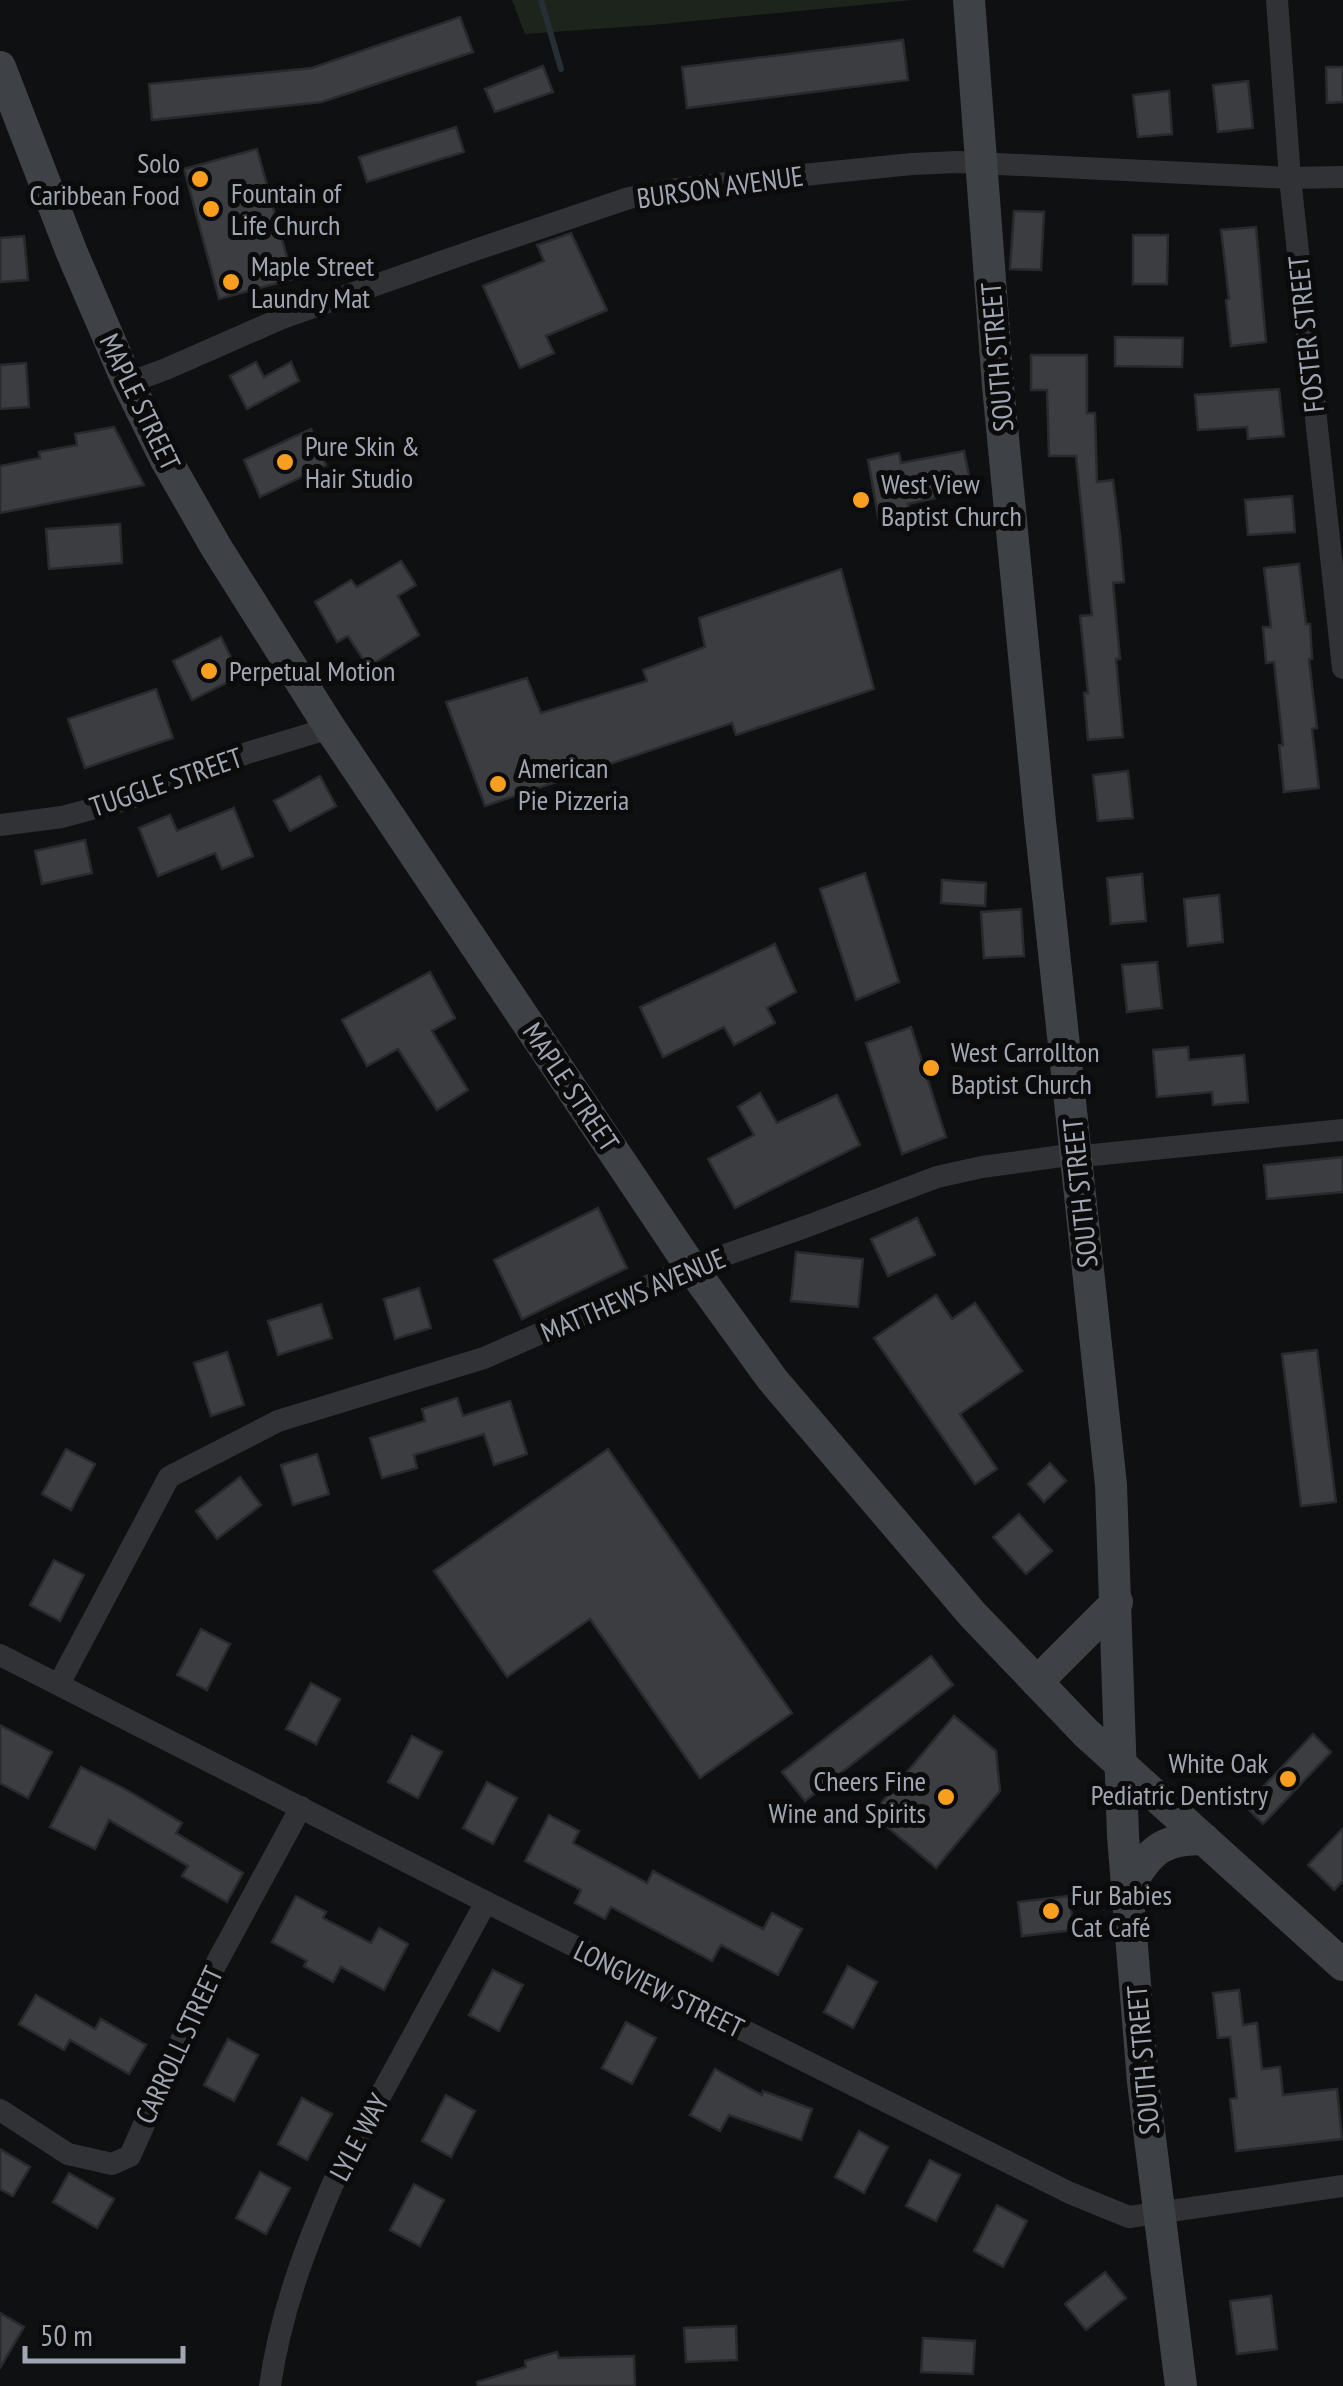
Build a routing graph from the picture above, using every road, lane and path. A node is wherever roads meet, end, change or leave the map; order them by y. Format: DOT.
graph roads {
  1 [pos="969,0"];
  2 [pos="1277,0"];
  3 [pos="0,67"];
  4 [pos="10,123"];
  5 [pos="982,164"];
  6 [pos="1343,177"];
  7 [pos="1290,178"];
  8 [pos="128,383"];
  9 [pos="1343,668"];
  10 [pos="330,728"];
  11 [pos="0,826"];
  12 [pos="1343,1130"];
  13 [pos="1076,1154"];
  14 [pos="692,1267"];
  15 [pos="1117,1602"];
  16 [pos="0,1655"];
  17 [pos="1037,1682"];
  18 [pos="59,1684"];
  19 [pos="1120,1763"];
  20 [pos="301,1807"];
  21 [pos="1204,1839"];
  22 [pos="1127,1888"];
  23 [pos="486,1902"];
  24 [pos="1343,1965"];
  25 [pos="0,2110"];
  26 [pos="1343,2186"];
  27 [pos="1160,2212"];
  28 [pos="270,2386"];
  29 [pos="1181,2386"];
  1 -- 5 [label="main road, SOUTH STREET"];
  2 -- 7 [label="street, FOSTER STREET"];
  3 -- 4 [label="main road, MAPLE STREET"];
  4 -- 8 [label="main road, MAPLE STREET"];
  5 -- 7 [label="street, BURSON AVENUE"];
  5 -- 8 [label="street, BURSON AVENUE"];
  5 -- 13 [label="main road, SOUTH STREET"];
  6 -- 7 [label="street, BURSON AVENUE"];
  7 -- 9 [label="street, FOSTER STREET"];
  8 -- 10 [label="main road, MAPLE STREET"];
  10 -- 11 [label="street, TUGGLE STREET"];
  10 -- 14 [label="main road, MAPLE STREET"];
  12 -- 13 [label="street, MATTHEWS AVENUE"];
  13 -- 14 [label="street, MATTHEWS AVENUE"];
  13 -- 15 [label="main road, SOUTH STREET"];
  14 -- 17 [label="main road, MAPLE STREET"];
  14 -- 18 [label="street, MATTHEWS AVENUE"];
  15 -- 17 [label="main road"];
  15 -- 19 [label="main road, SOUTH STREET"];
  16 -- 18 [label="street, LONGVIEW STREET"];
  17 -- 19 [label="main road, MAPLE STREET"];
  18 -- 20 [label="street, LONGVIEW STREET"];
  19 -- 21 [label="main road, MAPLE STREET"];
  19 -- 22 [label="main road, SOUTH STREET"];
  20 -- 23 [label="street, LONGVIEW STREET"];
  20 -- 25 [label="street, CARROLL STREET"];
  21 -- 22 [label="main road"];
  21 -- 24 [label="main road, MAPLE STREET"];
  22 -- 27 [label="main road, SOUTH STREET"];
  23 -- 27 [label="street, LONGVIEW STREET"];
  23 -- 28 [label="street, LYLE WAY"];
  26 -- 27 [label="street, LONGVIEW STREET"];
  27 -- 29 [label="main road, SOUTH STREET"];
}
